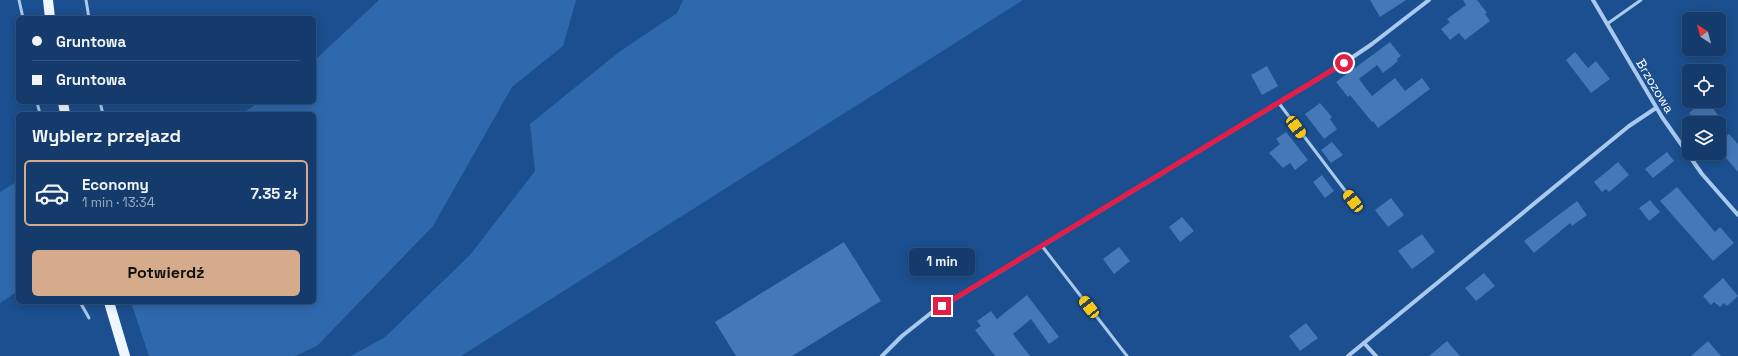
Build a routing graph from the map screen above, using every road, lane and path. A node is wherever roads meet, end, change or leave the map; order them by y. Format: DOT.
graph roads {
  1 [pos="19,0"];
  2 [pos="48,0"];
  3 [pos="86,0"];
  4 [pos="1429,0"];
  5 [pos="1593,0"];
  6 [pos="1640,0"];
  7 [pos="23,16"];
  8 [pos="50,16"];
  9 [pos="89,16"];
  10 [pos="1607,24"];
  11 [pos="1278,102"];
  12 [pos="1656,108"];
  13 [pos="1353,201"];
  14 [pos="1738,215"];
  15 [pos="1042,246"];
  16 [pos="81,304"];
  17 [pos="110,304"];
  18 [pos="89,318"];
  19 [pos="1364,343"];
  20 [pos="125,356"];
  21 [pos="882,356"];
  22 [pos="1127,356"];
  23 [pos="1348,356"];
  24 [pos="1376,356"];
  1 -- 7 [label="lane"];
  2 -- 8 [label="main road"];
  3 -- 9 [label="lane"];
  4 -- 11 [label="street"];
  5 -- 10 [label="street, Brzozowa"];
  6 -- 10 [label="lane"];
  10 -- 12 [label="street, Brzozowa"];
  11 -- 13 [label="lane"];
  11 -- 15 [label="street"];
  12 -- 14 [label="street, Brzozowa"];
  12 -- 19 [label="street"];
  15 -- 21 [label="street"];
  15 -- 22 [label="lane"];
  16 -- 18 [label="lane"];
  17 -- 20 [label="main road"];
  19 -- 23 [label="street"];
  19 -- 24 [label="street"];
}
